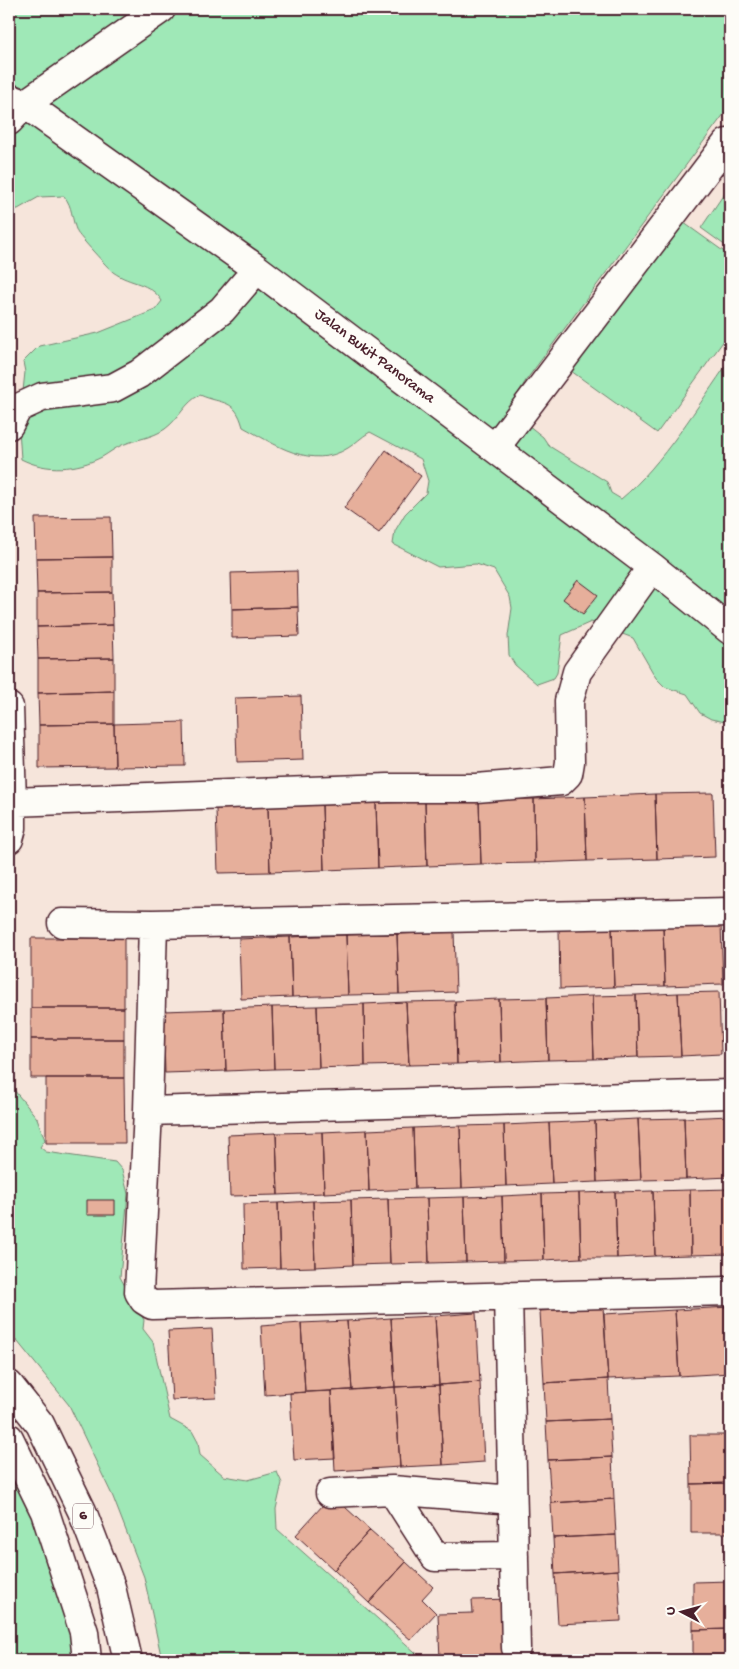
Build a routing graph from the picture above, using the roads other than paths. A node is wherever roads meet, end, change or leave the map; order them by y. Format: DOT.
graph roads {
  1 [pos="161,9"];
  2 [pos="14,108"];
  3 [pos="727,143"];
  4 [pos="257,269"];
  5 [pos="9,424"];
  6 [pos="494,448"];
  7 [pos="652,567"];
  8 [pos="730,630"];
  9 [pos="9,707"];
  10 [pos="10,774"];
  11 [pos="12,802"];
  12 [pos="9,839"];
  13 [pos="730,912"];
  14 [pos="62,923"];
  15 [pos="152,924"];
  16 [pos="730,1094"];
  17 [pos="148,1111"];
  18 [pos="730,1291"];
  19 [pos="508,1296"];
  20 [pos="9,1384"];
  21 [pos="9,1438"];
  22 [pos="392,1490"];
  23 [pos="330,1493"];
  24 [pos="512,1500"];
  25 [pos="514,1556"];
  26 [pos="516,1648"];
  27 [pos="87,1660"];
  28 [pos="128,1660"];
  1 -- 2 [label="main road"];
  2 -- 4 [label="main road, Jalan Bukit Panorama"];
  3 -- 6 [label="main road"];
  4 -- 5 [label="main road"];
  4 -- 6 [label="main road, Jalan Bukit Panorama"];
  6 -- 7 [label="main road, Jalan Bukit Panorama"];
  7 -- 8 [label="main road, Jalan Bukit Panorama"];
  7 -- 11 [label="main road"];
  9 -- 10 [label="main road"];
  10 -- 11 [label="main road"];
  11 -- 12 [label="main road"];
  13 -- 15 [label="main road"];
  14 -- 15 [label="main road"];
  15 -- 17 [label="main road"];
  16 -- 17 [label="main road"];
  17 -- 19 [label="main road"];
  18 -- 19 [label="main road"];
  19 -- 24 [label="main road"];
  20 -- 28 [label="main road, 6"];
  21 -- 27 [label="main road, 6"];
  22 -- 23 [label="main road"];
  22 -- 24 [label="main road"];
  22 -- 25 [label="main road"];
  24 -- 25 [label="main road"];
  25 -- 26 [label="main road"];
}
